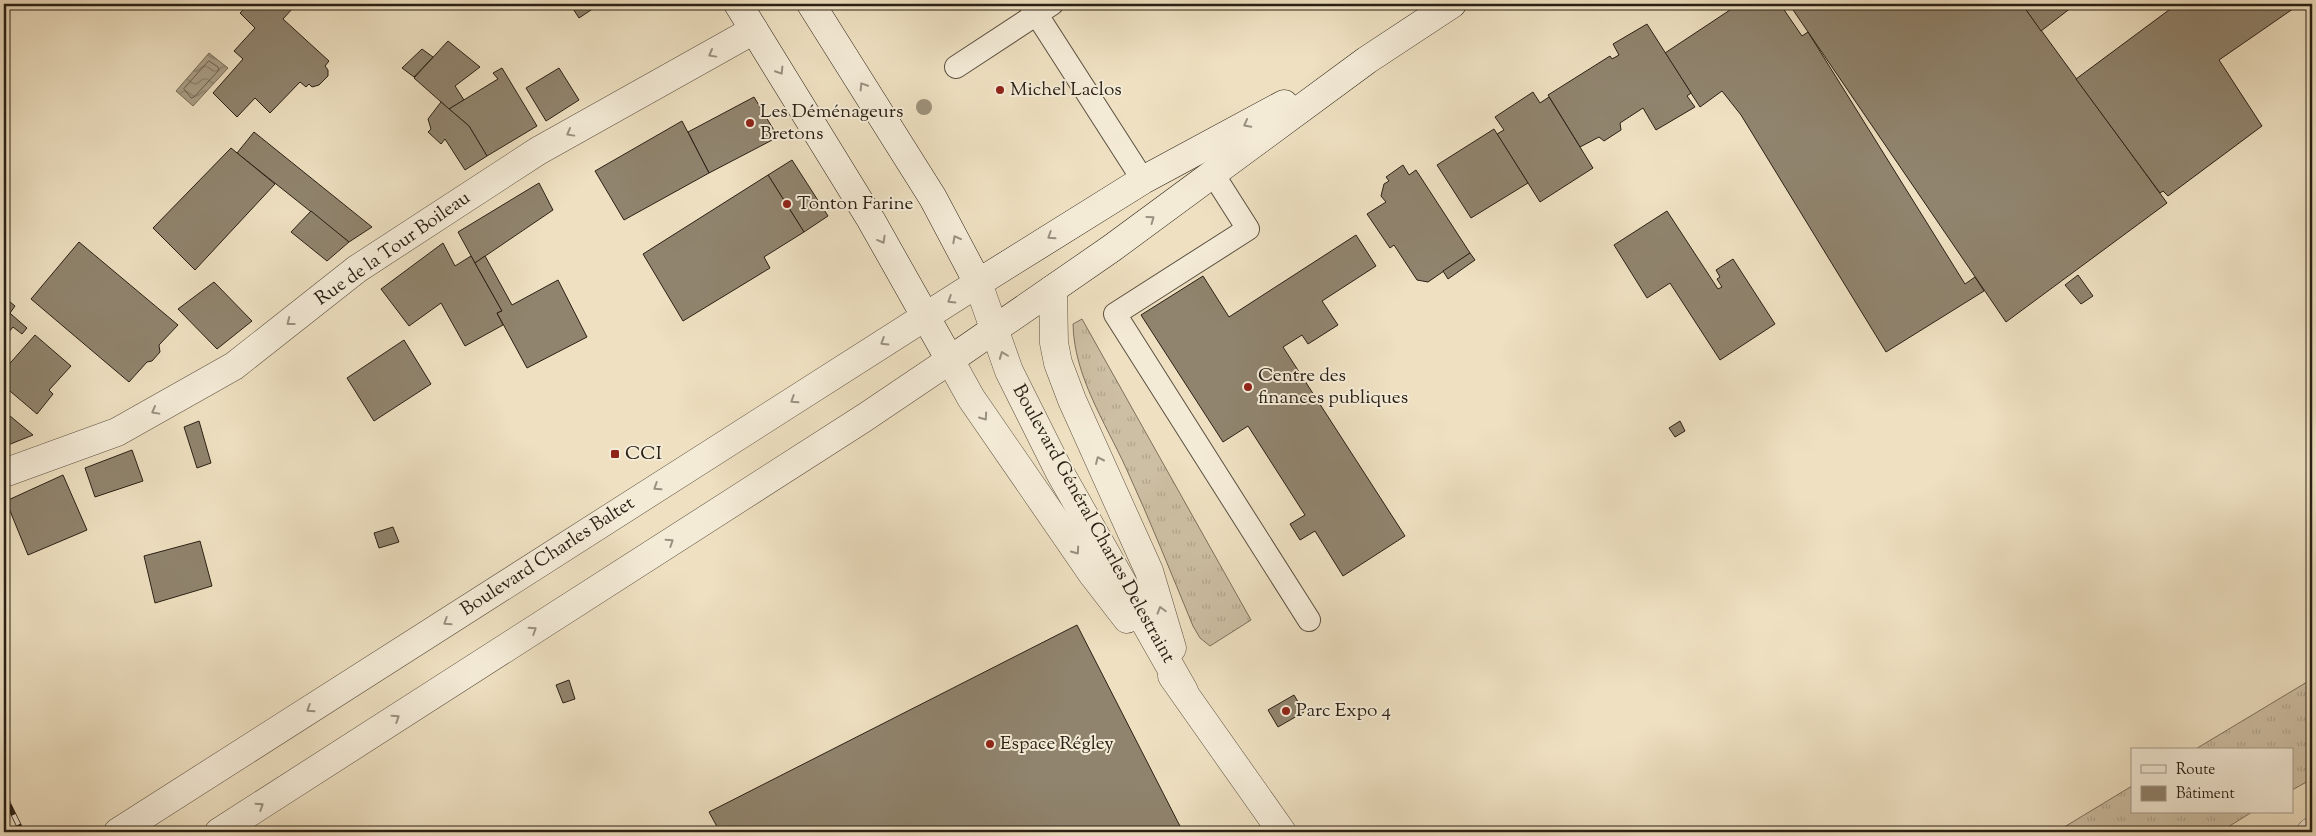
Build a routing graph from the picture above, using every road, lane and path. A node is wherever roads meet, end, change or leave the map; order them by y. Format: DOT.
graph roads {
  1 [pos="738,4"];
  2 [pos="811,4"];
  3 [pos="1452,4"];
  4 [pos="1040,7"];
  5 [pos="754,30"];
  6 [pos="1367,60"];
  7 [pos="956,67"];
  8 [pos="1213,174"];
  9 [pos="1143,180"];
  10 [pos="978,283"];
  11 [pos="1053,288"];
  12 [pos="925,316"];
  13 [pos="993,329"];
  14 [pos="950,360"];
  15 [pos="4,472"];
  16 [pos="1309,620"];
  17 [pos="1184,691"];
  18 [pos="118,832"];
  19 [pos="219,832"];
  20 [pos="1282,832"];
  1 -- 5 [label="street, Boulevard Général Charles Delestraint"];
  10 -- 2 [label="street, Boulevard Général Charles Delestraint, one-way"];
  3 -- 6 [label="street"];
  4 -- 7 [label="lane"];
  4 -- 9 [label="lane"];
  5 -- 12 [label="street, Boulevard Général Charles Delestraint, one-way"];
  5 -- 15 [label="street, Rue de la Tour Boileau, one-way"];
  6 -- 8 [label="street"];
  6 -- 9 [label="street, Boulevard Charles Baltet, one-way"];
  11 -- 8 [label="street, one-way"];
  8 -- 16 [label="lane"];
  9 -- 10 [label="street, Boulevard Charles Baltet, one-way"];
  10 -- 12 [label="street, Boulevard Charles Baltet, one-way"];
  10 -- 13 [label="street, Boulevard Général Charles Delestraint"];
  11 -- 13 [label="street"];
  17 -- 11 [label="street, Boulevard Général Charles Delestraint, one-way"];
  12 -- 14 [label="street, Boulevard Général Charles Delestraint"];
  12 -- 18 [label="street, Boulevard Charles Baltet, one-way"];
  13 -- 14 [label="street"];
  17 -- 13 [label="street, Boulevard Général Charles Delestraint, one-way"];
  14 -- 17 [label="street, Boulevard Général Charles Delestraint, one-way"];
  19 -- 14 [label="street, one-way"];
  17 -- 20 [label="street, Boulevard Général Charles Delestraint"];
}
